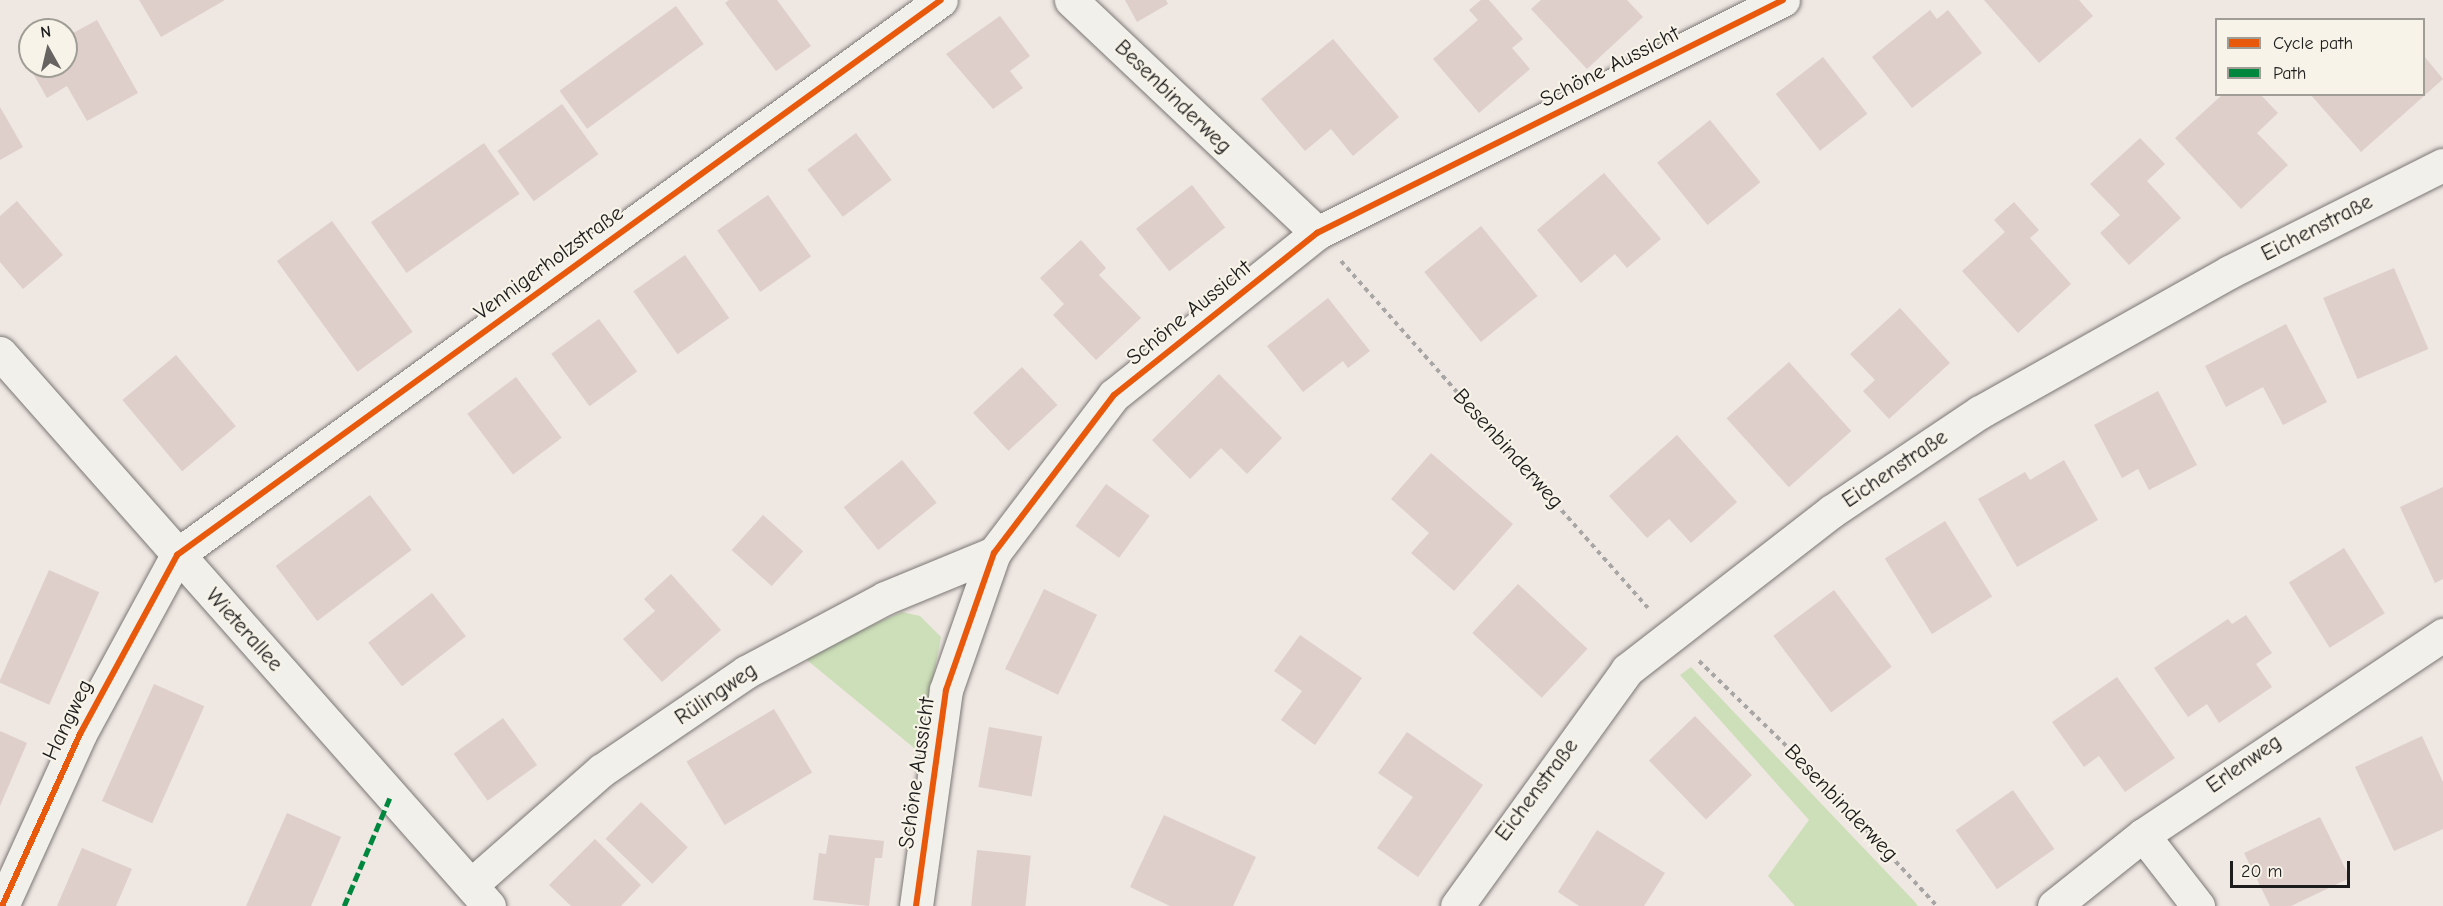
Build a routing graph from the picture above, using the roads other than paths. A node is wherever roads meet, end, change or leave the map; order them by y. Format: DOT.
graph roads {
  1 [pos="941,0"];
  2 [pos="1071,0"];
  3 [pos="1783,0"];
  4 [pos="2443,165"];
  5 [pos="1317,233"];
  6 [pos="0,353"];
  7 [pos="994,553"];
  8 [pos="177,555"];
  9 [pos="2443,635"];
  10 [pos="2143,835"];
  11 [pos="480,895"];
  12 [pos="2,906"];
  13 [pos="916,906"];
  14 [pos="1457,906"];
  15 [pos="2054,906"];
  16 [pos="2198,906"];
  1 -- 8 [label="street, Vennigerholzstraße"];
  2 -- 5 [label="street, Besenbinderweg"];
  3 -- 5 [label="street, Schöne Aussicht"];
  4 -- 14 [label="street, Eichenstraße"];
  5 -- 7 [label="street, Schöne Aussicht"];
  6 -- 8 [label="street, Wieterallee"];
  7 -- 11 [label="street, Rülingweg"];
  7 -- 13 [label="street, Schöne Aussicht"];
  8 -- 11 [label="street, Wieterallee"];
  8 -- 12 [label="street, Hangweg"];
  9 -- 10 [label="street, Erlenweg"];
  10 -- 15 [label="street, Erlenweg"];
  10 -- 16 [label="street"];
}
